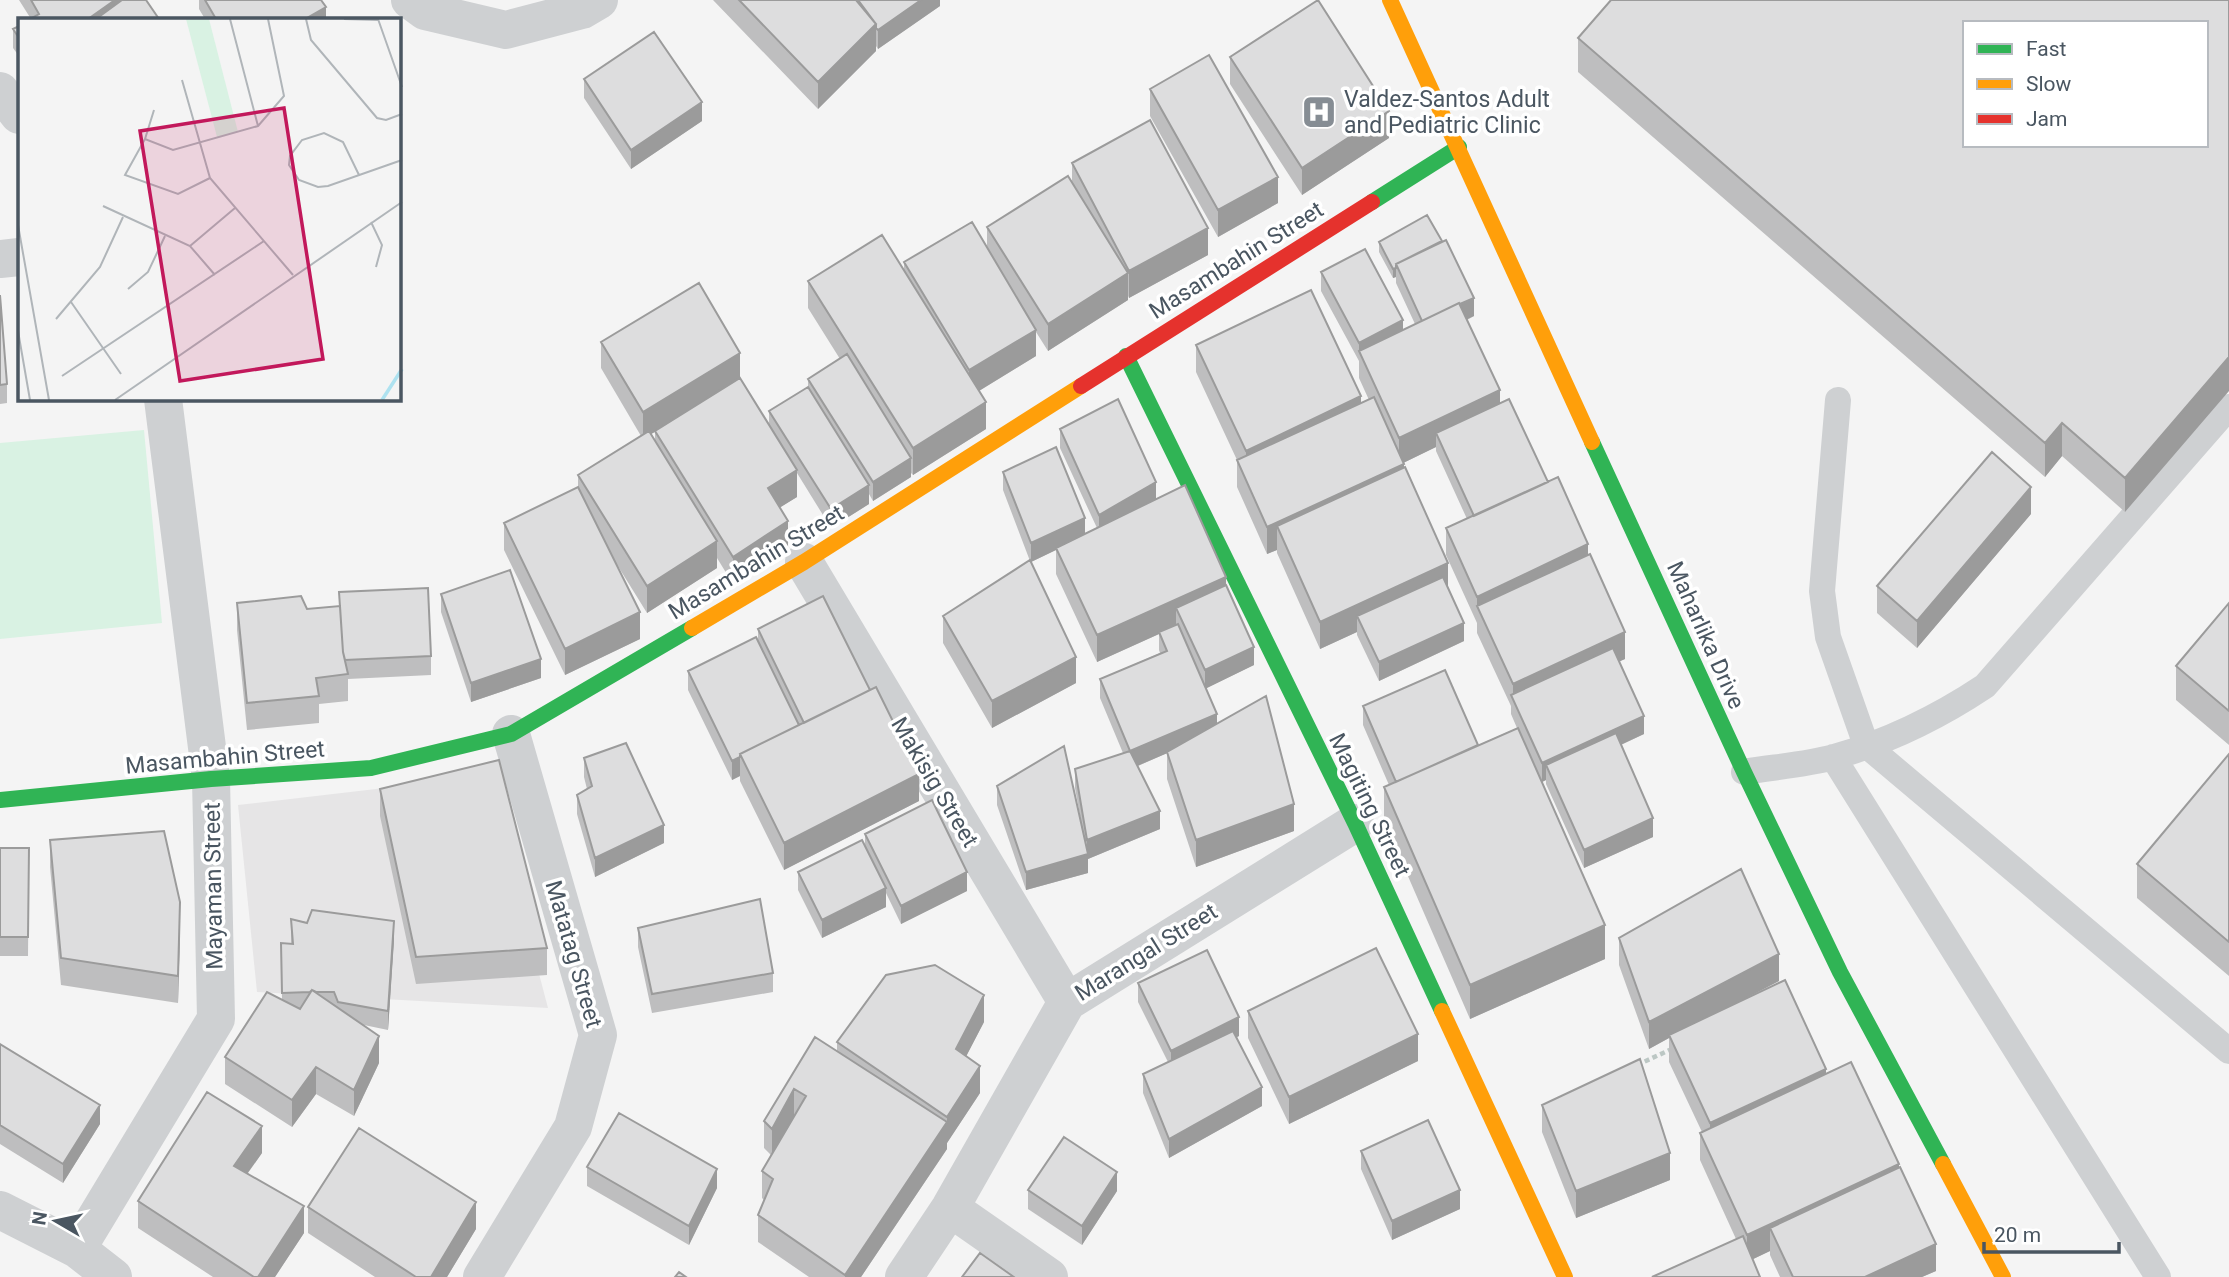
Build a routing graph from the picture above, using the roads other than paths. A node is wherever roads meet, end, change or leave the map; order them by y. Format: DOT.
graph roads {
  1 [pos="410,0"];
  2 [pos="599,0"];
  3 [pos="1390,0"];
  4 [pos="0,91"];
  5 [pos="18,114"];
  6 [pos="1459,147"];
  7 [pos="18,257"];
  8 [pos="0,259"];
  9 [pos="1126,356"];
  10 [pos="1838,400"];
  11 [pos="163,401"];
  12 [pos="2229,407"];
  13 [pos="804,562"];
  14 [pos="511,734"];
  15 [pos="1866,746"];
  16 [pos="1833,757"];
  17 [pos="1744,772"];
  18 [pos="211,779"];
  19 [pos="0,800"];
  20 [pos="1355,822"];
  21 [pos="1067,1002"];
  22 [pos="2229,1051"];
  23 [pos="950,1208"];
  24 [pos="0,1210"];
  25 [pos="77,1249"];
  26 [pos="113,1277"];
  27 [pos="482,1277"];
  28 [pos="904,1277"];
  29 [pos="1049,1277"];
  30 [pos="1565,1277"];
  31 [pos="2003,1277"];
  32 [pos="2158,1277"];
  1 -- 2 [label="street"];
  3 -- 6 [label="street, Maharlika Drive"];
  4 -- 5 [label="street"];
  6 -- 9 [label="street, Masambahin Street"];
  6 -- 17 [label="street, Maharlika Drive"];
  7 -- 8 [label="street"];
  9 -- 13 [label="street, Masambahin Street"];
  9 -- 20 [label="street, Magiting Street"];
  10 -- 15 [label="lane"];
  11 -- 18 [label="street, Mayaman Street"];
  12 -- 15 [label="lane"];
  13 -- 14 [label="street, Masambahin Street"];
  13 -- 21 [label="street, Makisig Street"];
  14 -- 18 [label="street, Masambahin Street"];
  14 -- 27 [label="street, Matatag Street"];
  15 -- 16 [label="lane"];
  15 -- 22 [label="lane"];
  16 -- 17 [label="lane"];
  16 -- 32 [label="lane"];
  17 -- 31 [label="street, Maharlika Drive"];
  18 -- 19 [label="street, Masambahin Street"];
  18 -- 25 [label="street, Mayaman Street"];
  20 -- 21 [label="street, Marangal Street"];
  20 -- 30 [label="street, Magiting Street"];
  21 -- 23 [label="street, Marangal Street"];
  23 -- 28 [label="street, Marangal Street"];
  23 -- 29 [label="street"];
  24 -- 25 [label="street"];
  25 -- 26 [label="street"];
}
